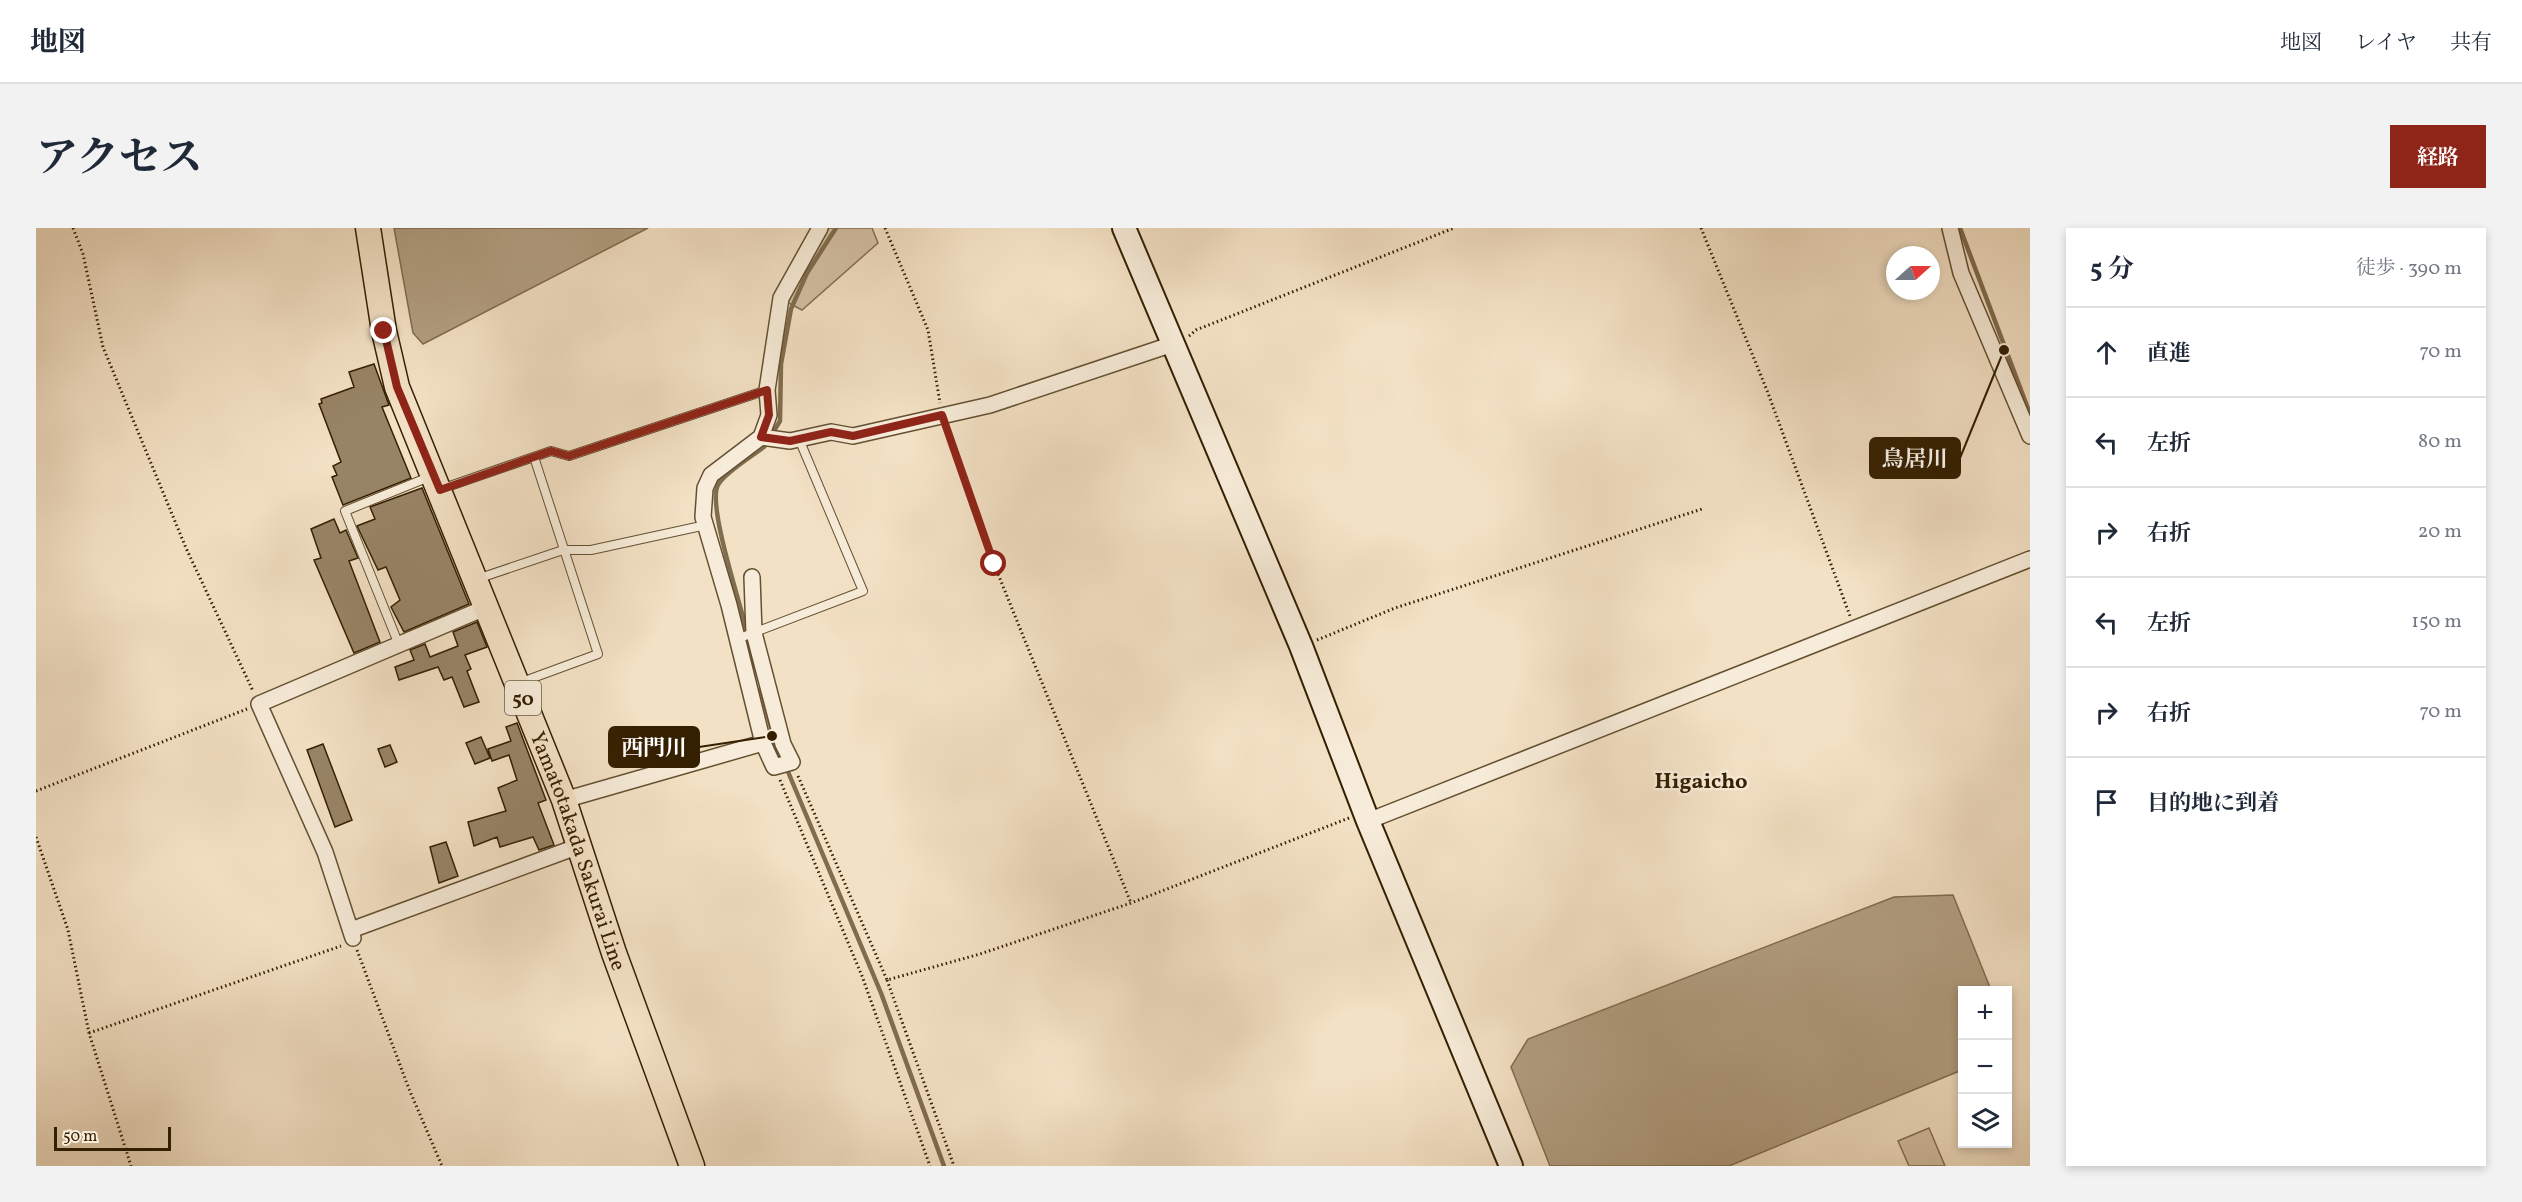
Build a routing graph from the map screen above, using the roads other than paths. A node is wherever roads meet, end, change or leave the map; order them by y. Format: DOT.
graph roads {
  1 [pos="368,228"];
  2 [pos="820,228"];
  3 [pos="1124,228"];
  4 [pos="1950,228"];
  5 [pos="1174,346"];
  6 [pos="767,390"];
  7 [pos="2030,436"];
  8 [pos="761,437"];
  9 [pos="799,439"];
  10 [pos="534,457"];
  11 [pos="436,483"];
  12 [pos="705,525"];
  13 [pos="563,550"];
  14 [pos="2030,559"];
  15 [pos="752,577"];
  16 [pos="476,580"];
  17 [pos="487,607"];
  18 [pos="754,633"];
  19 [pos="737,639"];
  20 [pos="399,645"];
  21 [pos="518,684"];
  22 [pos="763,743"];
  23 [pos="564,800"];
  24 [pos="1366,817"];
  25 [pos="579,846"];
  26 [pos="692,1166"];
  27 [pos="1511,1166"];
  1 -- 11 [label="main road, Yamatotakada Sakurai Line / 50"];
  2 -- 6 [label="street"];
  3 -- 5 [label="street"];
  4 -- 7 [label="street"];
  5 -- 9 [label="street"];
  5 -- 24 [label="street"];
  6 -- 8 [label="street"];
  6 -- 10 [label="lane"];
  8 -- 9 [label="street"];
  8 -- 12 [label="street"];
  9 -- 18 [label="lane"];
  10 -- 11 [label="lane"];
  10 -- 13 [label="lane"];
  11 -- 16 [label="main road, Yamatotakada Sakurai Line / 50"];
  11 -- 20 [label="lane"];
  12 -- 13 [label="lane"];
  12 -- 19 [label="street"];
  13 -- 16 [label="lane"];
  13 -- 21 [label="lane"];
  14 -- 24 [label="street"];
  15 -- 18 [label="street"];
  16 -- 17 [label="main road, Yamatotakada Sakurai Line / 50"];
  17 -- 20 [label="street"];
  17 -- 21 [label="main road, Yamatotakada Sakurai Line / 50"];
  18 -- 19 [label="lane"];
  18 -- 22 [label="street"];
  19 -- 22 [label="street"];
  20 -- 25 [label="street"];
  21 -- 23 [label="main road, Yamatotakada Sakurai Line / 50"];
  22 -- 23 [label="street"];
  23 -- 25 [label="main road, Yamatotakada Sakurai Line / 50"];
  24 -- 27 [label="street"];
  25 -- 26 [label="main road, Yamatotakada Sakurai Line / 50"];
}
